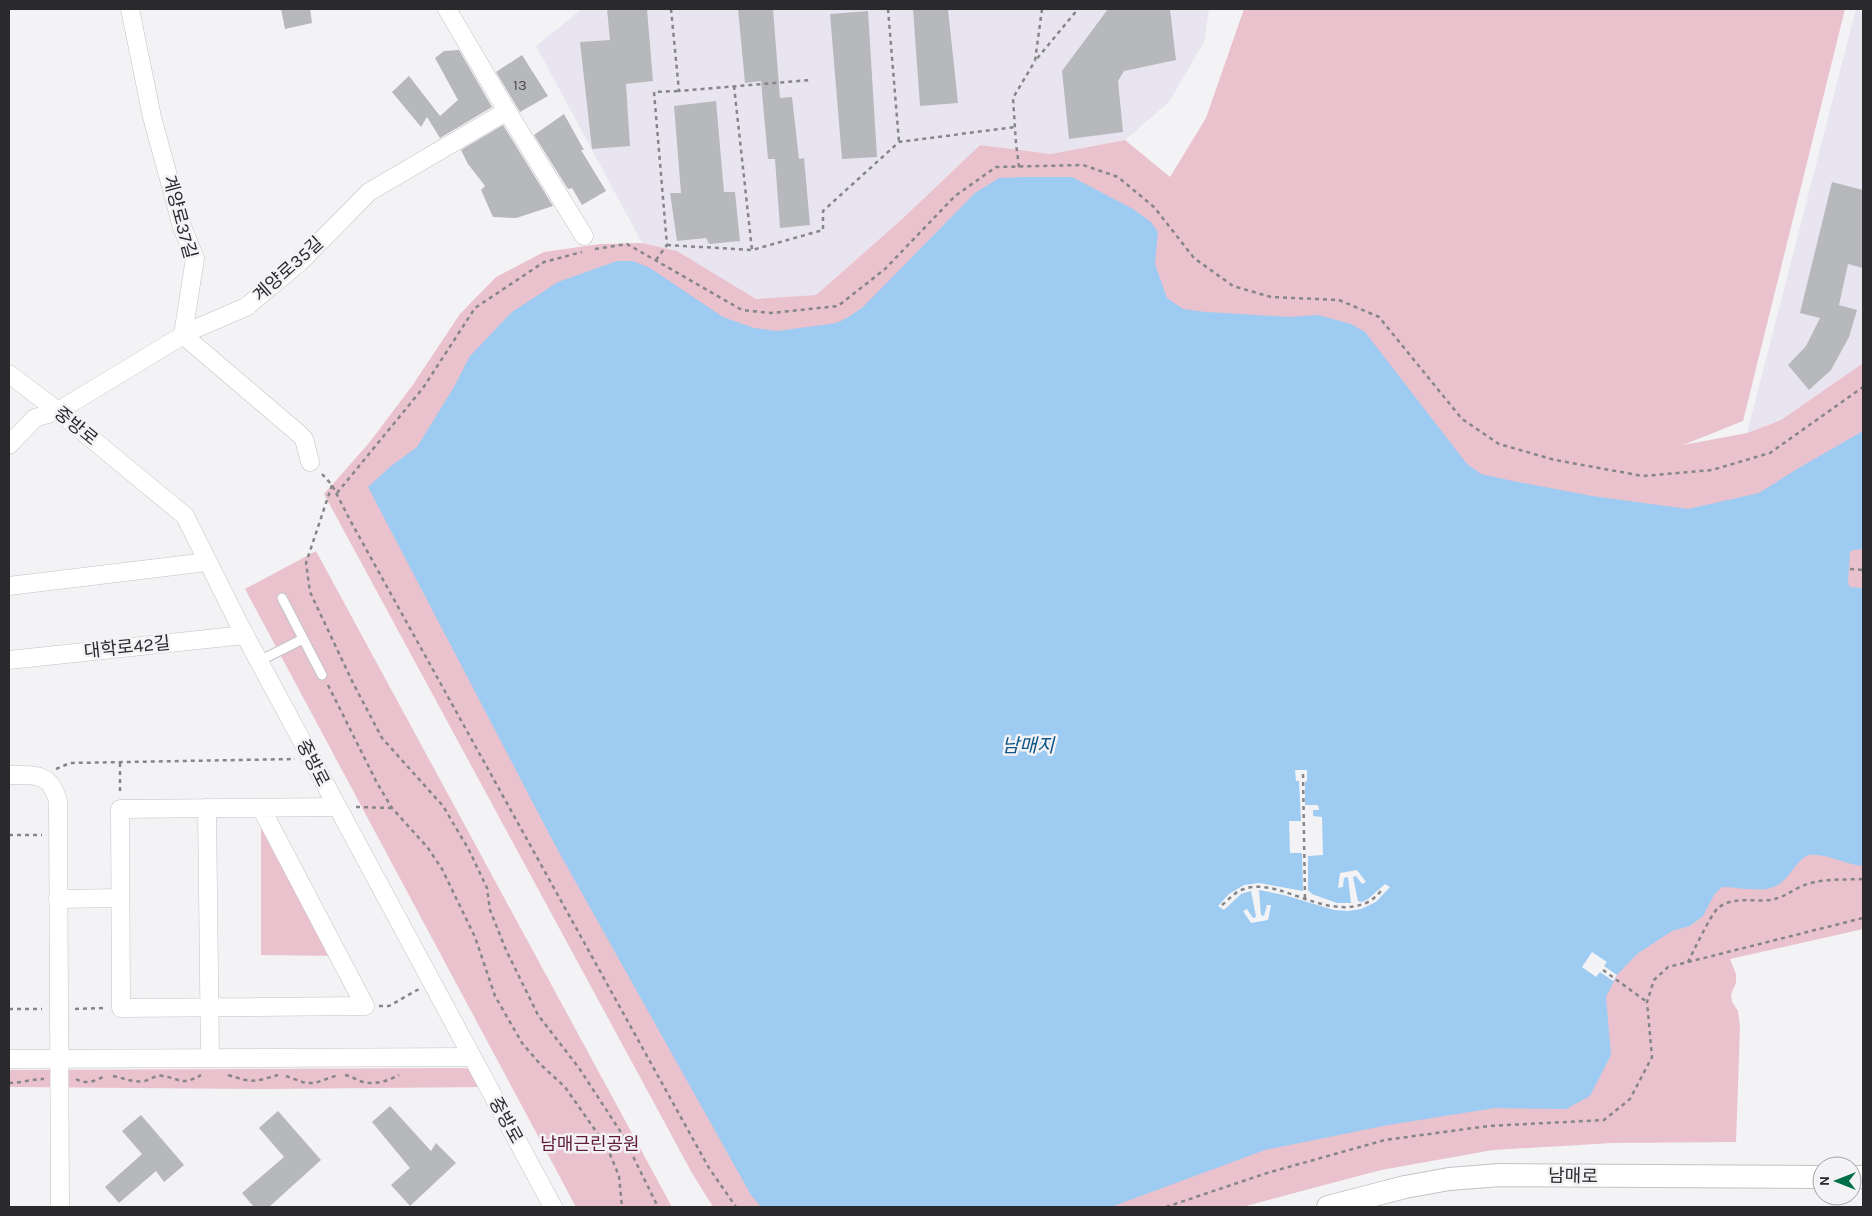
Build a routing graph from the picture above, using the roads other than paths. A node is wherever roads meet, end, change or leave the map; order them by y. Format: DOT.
graph roads {
  1 [pos="130,9"];
  2 [pos="447,9"];
  3 [pos="507,111"];
  4 [pos="584,236"];
  5 [pos="183,335"];
  6 [pos="9,374"];
  7 [pos="58,411"];
  8 [pos="9,445"];
  9 [pos="310,462"];
  10 [pos="207,562"];
  11 [pos="9,586"];
  12 [pos="282,598"];
  13 [pos="245,635"];
  14 [pos="303,639"];
  15 [pos="9,660"];
  16 [pos="259,660"];
  17 [pos="322,675"];
  18 [pos="9,775"];
  19 [pos="336,807"];
  20 [pos="207,808"];
  21 [pos="261,808"];
  22 [pos="120,898"];
  23 [pos="58,899"];
  24 [pos="209,1008"];
  25 [pos="472,1057"];
  26 [pos="210,1058"];
  27 [pos="9,1059"];
  28 [pos="59,1059"];
  29 [pos="1812,1176"];
  30 [pos="60,1207"];
  31 [pos="554,1207"];
  32 [pos="1328,1207"];
  1 -- 5 [label="street, 계양로37길"];
  2 -- 3 [label="street"];
  3 -- 4 [label="street"];
  3 -- 5 [label="street, 계양로35길"];
  5 -- 7 [label="street, 계양로35길"];
  5 -- 9 [label="street"];
  6 -- 7 [label="street, 중방로"];
  7 -- 8 [label="street, 계양로35길"];
  7 -- 10 [label="street, 중방로"];
  10 -- 11 [label="street"];
  10 -- 13 [label="street, 중방로"];
  12 -- 14 [label="lane"];
  13 -- 15 [label="street, 대학로42길"];
  13 -- 16 [label="street, 중방로"];
  14 -- 16 [label="lane"];
  14 -- 17 [label="lane"];
  16 -- 19 [label="street, 중방로"];
  18 -- 23 [label="street"];
  19 -- 21 [label="street"];
  19 -- 25 [label="street, 중방로"];
  20 -- 21 [label="street"];
  20 -- 22 [label="street"];
  20 -- 24 [label="street"];
  21 -- 24 [label="street"];
  22 -- 23 [label="street"];
  22 -- 24 [label="street"];
  23 -- 28 [label="street"];
  24 -- 26 [label="street"];
  25 -- 26 [label="street"];
  25 -- 31 [label="street, 중방로"];
  26 -- 28 [label="street"];
  27 -- 28 [label="street"];
  28 -- 30 [label="street"];
  29 -- 32 [label="street, 남매로"];
}
